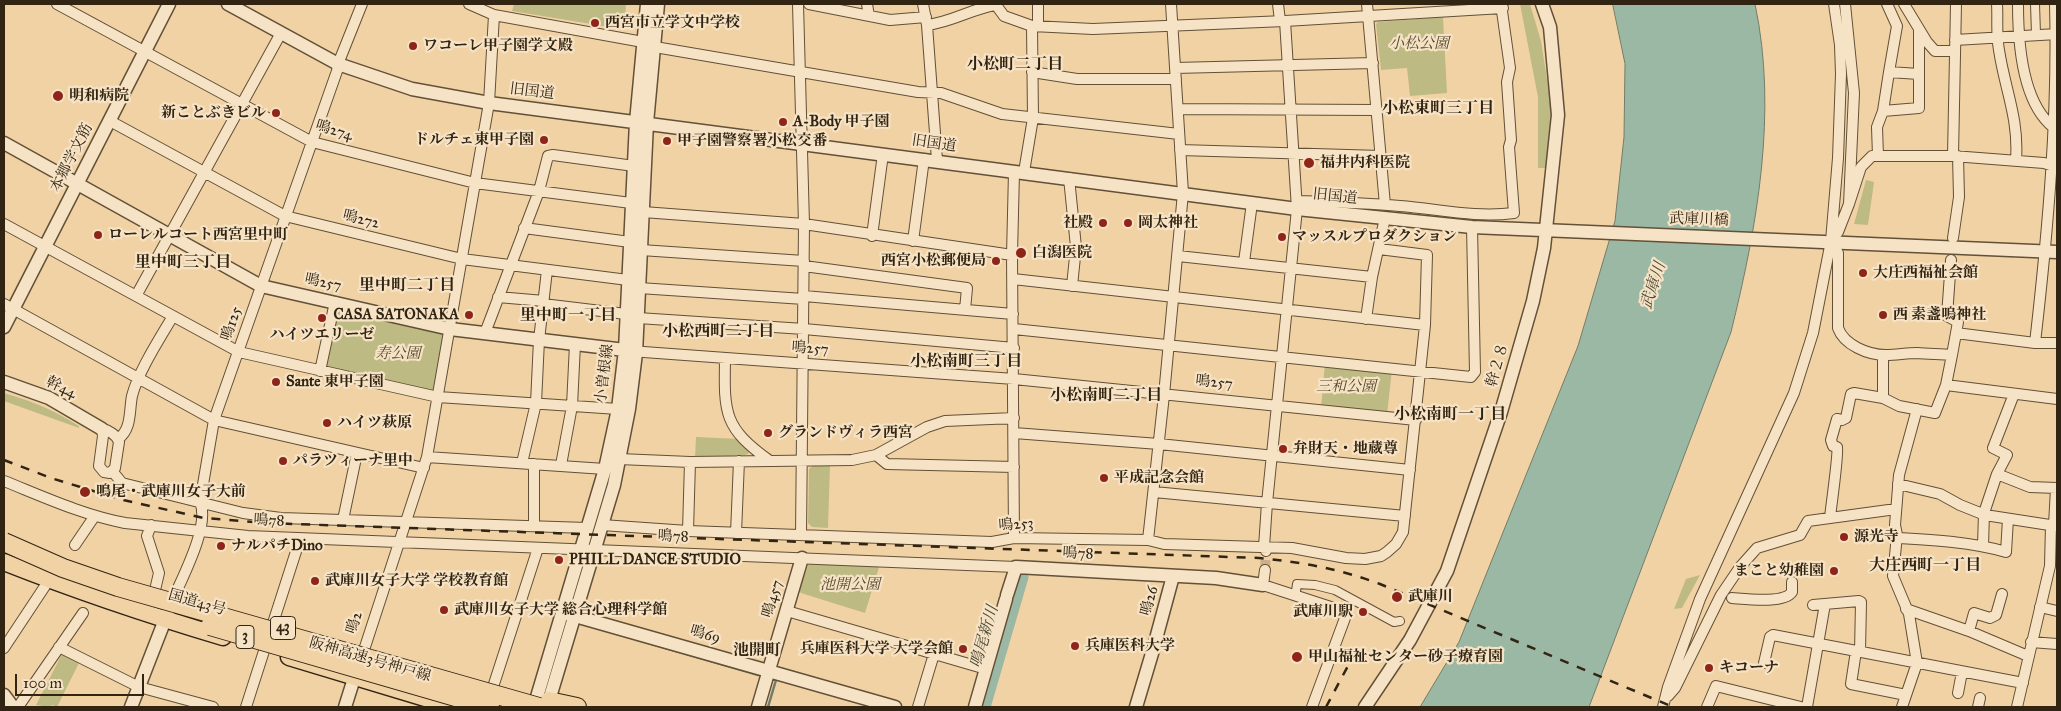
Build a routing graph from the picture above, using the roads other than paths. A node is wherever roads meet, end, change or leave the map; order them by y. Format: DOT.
graph roads {
  1 [pos="56,4"];
  2 [pos="169,4"];
  3 [pos="228,4"];
  4 [pos="362,4"];
  5 [pos="469,4"];
  6 [pos="647,4"];
  7 [pos="658,4"];
  8 [pos="798,4"];
  9 [pos="809,4"];
  10 [pos="867,4"];
  11 [pos="923,4"];
  12 [pos="1038,4"];
  13 [pos="1171,4"];
  14 [pos="1278,4"];
  15 [pos="1367,4"];
  16 [pos="1542,4"];
  17 [pos="1834,4"];
  18 [pos="1845,4"];
  19 [pos="1887,4"];
  20 [pos="1904,4"];
  21 [pos="1956,4"];
  22 [pos="1997,4"];
  23 [pos="2018,4"];
  24 [pos="2035,4"];
  25 [pos="2056,4"];
  26 [pos="986,5"];
  27 [pos="1502,6"];
  28 [pos="494,14"];
  29 [pos="869,16"];
  30 [pos="1368,16"];
  31 [pos="926,21"];
  32 [pos="1282,21"];
  33 [pos="1173,25"];
  34 [pos="1035,26"];
  35 [pos="1919,29"];
  36 [pos="281,33"];
  37 [pos="2036,34"];
  38 [pos="2057,34"];
  39 [pos="2018,35"];
  40 [pos="1997,37"];
  41 [pos="1955,40"];
  42 [pos="649,44"];
  43 [pos="1955,51"];
  44 [pos="144,52"];
  45 [pos="1373,63"];
  46 [pos="338,64"];
  47 [pos="1288,66"];
  48 [pos="800,71"];
  49 [pos="1032,72"];
  50 [pos="1889,72"];
  51 [pos="1176,73"];
  52 [pos="1919,74"];
  53 [pos="933,93"];
  54 [pos="489,103"];
  55 [pos="242,104"];
  56 [pos="1178,109"];
  57 [pos="1292,110"];
  58 [pos="1377,110"];
  59 [pos="1883,111"];
  60 [pos="1033,118"];
  61 [pos="110,121"];
  62 [pos="641,122"];
  63 [pos="2053,128"];
  64 [pos="1180,134"];
  65 [pos="312,142"];
  66 [pos="4,143"];
  67 [pos="802,144"];
  68 [pos="1180,150"];
  69 [pos="1294,153"];
  70 [pos="883,154"];
  71 [pos="1381,156"];
  72 [pos="1878,156"];
  73 [pos="1956,156"];
  74 [pos="924,159"];
  75 [pos="937,160"];
  76 [pos="2016,160"];
  77 [pos="634,166"];
  78 [pos="2054,166"];
  79 [pos="204,172"];
  80 [pos="1019,172"];
  81 [pos="1069,178"];
  82 [pos="475,182"];
  83 [pos="77,184"];
  84 [pos="538,191"];
  85 [pos="1183,193"];
  86 [pos="631,203"];
  87 [pos="1252,203"];
  88 [pos="1849,204"];
  89 [pos="1297,205"];
  90 [pos="1385,205"];
  91 [pos="643,212"];
  92 [pos="285,216"];
  93 [pos="1385,218"];
  94 [pos="4,224"];
  95 [pos="804,224"];
  96 [pos="1472,227"];
  97 [pos="524,228"];
  98 [pos="1546,230"];
  99 [pos="1565,232"];
  100 [pos="170,235"];
  101 [pos="872,236"];
  102 [pos="1953,238"];
  103 [pos="913,241"];
  104 [pos="1830,241"];
  105 [pos="46,246"];
  106 [pos="635,246"];
  107 [pos="1379,249"];
  108 [pos="2048,251"];
  109 [pos="1012,255"];
  110 [pos="1178,256"];
  111 [pos="462,259"];
  112 [pos="1951,260"];
  113 [pos="1244,262"];
  114 [pos="804,263"];
  115 [pos="510,265"];
  116 [pos="1291,267"];
  117 [pos="547,270"];
  118 [pos="1372,277"];
  119 [pos="1013,279"];
  120 [pos="628,280"];
  121 [pos="261,286"];
  122 [pos="1072,286"];
  123 [pos="640,288"];
  124 [pos="136,296"];
  125 [pos="498,297"];
  126 [pos="804,298"];
  127 [pos="1174,299"];
  128 [pos="335,302"];
  129 [pos="543,302"];
  130 [pos="9,306"];
  131 [pos="965,310"];
  132 [pos="1287,310"];
  133 [pos="1013,314"];
  134 [pos="173,316"];
  135 [pos="632,316"];
  136 [pos="1366,318"];
  137 [pos="1425,325"];
  138 [pos="4,327"];
  139 [pos="450,329"];
  140 [pos="804,329"];
  141 [pos="1014,329"];
  142 [pos="1956,333"];
  143 [pos="485,334"];
  144 [pos="539,340"];
  145 [pos="2035,343"];
  146 [pos="2057,343"];
  147 [pos="575,344"];
  148 [pos="1169,345"];
  149 [pos="1014,348"];
  150 [pos="630,351"];
  151 [pos="242,353"];
  152 [pos="1882,355"];
  153 [pos="1952,355"];
  154 [pos="1282,356"];
  155 [pos="725,360"];
  156 [pos="804,365"];
  157 [pos="320,371"];
  158 [pos="1421,371"];
  159 [pos="139,378"];
  160 [pos="1014,379"];
  161 [pos="4,382"];
  162 [pos="1946,385"];
  163 [pos="2014,394"];
  164 [pos="1164,395"];
  165 [pos="438,397"];
  166 [pos="1883,398"];
  167 [pos="2057,399"];
  168 [pos="536,403"];
  169 [pos="572,406"];
  170 [pos="1277,406"];
  171 [pos="618,408"];
  172 [pos="1917,409"];
  173 [pos="1014,418"];
  174 [pos="214,420"];
  175 [pos="1416,420"];
  176 [pos="102,429"];
  177 [pos="1014,433"];
  178 [pos="118,439"];
  179 [pos="1159,444"];
  180 [pos="357,453"];
  181 [pos="876,454"];
  182 [pos="1272,455"];
  183 [pos="427,456"];
  184 [pos="619,459"];
  185 [pos="739,461"];
  186 [pos="770,461"];
  187 [pos="803,461"];
  188 [pos="690,462"];
  189 [pos="522,463"];
  190 [pos="534,464"];
  191 [pos="561,466"];
  192 [pos="424,468"];
  193 [pos="1014,468"];
  194 [pos="605,469"];
  195 [pos="1410,470"];
  196 [pos="113,472"];
  197 [pos="1997,474"];
  198 [pos="4,481"];
  199 [pos="1898,484"];
  200 [pos="2056,488"];
  201 [pos="1154,492"];
  202 [pos="200,502"];
  203 [pos="1267,503"];
  204 [pos="1896,510"];
  205 [pos="1984,513"];
  206 [pos="1405,516"];
  207 [pos="94,517"];
  208 [pos="1830,518"];
  209 [pos="2008,519"];
  210 [pos="343,520"];
  211 [pos="407,521"];
  212 [pos="151,525"];
  213 [pos="602,525"];
  214 [pos="534,526"];
  215 [pos="2054,526"];
  216 [pos="587,528"];
  217 [pos="688,531"];
  218 [pos="200,532"];
  219 [pos="736,533"];
  220 [pos="4,534"];
  221 [pos="801,534"];
  222 [pos="1014,538"];
  223 [pos="1897,538"];
  224 [pos="300,539"];
  225 [pos="1148,540"];
  226 [pos="4,542"];
  227 [pos="398,542"];
  228 [pos="75,544"];
  229 [pos="1983,546"];
  230 [pos="538,548"];
  231 [pos="1265,549"];
  232 [pos="581,550"];
  233 [pos="595,550"];
  234 [pos="4,555"];
  235 [pos="802,558"];
  236 [pos="4,562"];
  237 [pos="1016,567"];
  238 [pos="1264,570"];
  239 [pos="1173,576"];
  240 [pos="49,580"];
  241 [pos="1792,582"];
  242 [pos="1263,585"];
  243 [pos="155,590"];
  244 [pos="1296,591"];
  245 [pos="2002,594"];
  246 [pos="174,597"];
  247 [pos="1732,598"];
  248 [pos="1825,604"];
  249 [pos="1813,605"];
  250 [pos="2040,607"];
  251 [pos="1906,609"];
  252 [pos="786,611"];
  253 [pos="2057,611"];
  254 [pos="83,613"];
  255 [pos="569,614"];
  256 [pos="165,620"];
  257 [pos="1397,622"];
  258 [pos="272,624"];
  259 [pos="1969,630"];
  260 [pos="2031,642"];
  261 [pos="1817,643"];
  262 [pos="2057,644"];
  263 [pos="59,647"];
  264 [pos="4,648"];
  265 [pos="265,650"];
  266 [pos="364,650"];
  267 [pos="1858,651"];
  268 [pos="934,654"];
  269 [pos="2028,656"];
  270 [pos="1764,663"];
  271 [pos="1917,663"];
  272 [pos="986,669"];
  273 [pos="1962,672"];
  274 [pos="767,675"];
  275 [pos="355,677"];
  276 [pos="2023,683"];
  277 [pos="139,687"];
  278 [pos="493,687"];
  279 [pos="1958,693"];
  280 [pos="4,695"];
  281 [pos="1906,696"];
  282 [pos="1664,703"];
  283 [pos="541,704"];
  284 [pos="193,705"];
  285 [pos="13,707"];
  286 [pos="18,707"];
  287 [pos="131,707"];
  288 [pos="213,707"];
  289 [pos="246,707"];
  290 [pos="345,707"];
  291 [pos="455,707"];
  292 [pos="490,707"];
  293 [pos="568,707"];
  294 [pos="577,707"];
  295 [pos="588,707"];
  296 [pos="758,707"];
  297 [pos="895,707"];
  298 [pos="918,707"];
  299 [pos="975,707"];
  300 [pos="1136,707"];
  301 [pos="1312,707"];
  302 [pos="1364,707"];
  303 [pos="1707,707"];
  304 [pos="1801,707"];
  305 [pos="1807,707"];
  306 [pos="1902,707"];
  307 [pos="2017,707"];
  1 -- 44 [label="street, 鳴274"];
  2 -- 44 [label="street, 本郷学文筋"];
  3 -- 36 [label="street, 旧国道"];
  4 -- 46 [label="street, 鳴125"];
  5 -- 28 [label="street"];
  6 -- 42 [label="street, 小曽根線"];
  7 -- 42 [label="street, 小曽根線"];
  8 -- 48 [label="street"];
  9 -- 29 [label="street"];
  10 -- 29 [label="street"];
  11 -- 31 [label="street"];
  12 -- 34 [label="street"];
  13 -- 33 [label="street"];
  14 -- 32 [label="street"];
  15 -- 30 [label="street"];
  16 -- 98 [label="street, 幹２８"];
  17 -- 104 [label="street"];
  18 -- 88 [label="street"];
  19 -- 50 [label="street"];
  20 -- 35 [label="street"];
  21 -- 41 [label="street"];
  22 -- 40 [label="street"];
  23 -- 39 [label="street"];
  24 -- 37 [label="street"];
  25 -- 38 [label="street"];
  26 -- 31 [label="street"];
  26 -- 34 [label="street"];
  27 -- 30 [label="street"];
  27 -- 90 [label="street"];
  28 -- 42 [label="street"];
  28 -- 54 [label="street, 鳴2"];
  29 -- 31 [label="street"];
  30 -- 32 [label="street"];
  30 -- 45 [label="street"];
  31 -- 53 [label="street"];
  32 -- 33 [label="street"];
  32 -- 47 [label="street"];
  33 -- 34 [label="street"];
  33 -- 51 [label="street"];
  34 -- 49 [label="street"];
  35 -- 43 [label="street"];
  35 -- 52 [label="street"];
  36 -- 46 [label="street, 旧国道"];
  36 -- 55 [label="street"];
  37 -- 38 [label="street"];
  37 -- 39 [label="street"];
  38 -- 63 [label="street"];
  39 -- 40 [label="street"];
  39 -- 63 [label="street"];
  40 -- 41 [label="street"];
  40 -- 76 [label="street"];
  41 -- 43 [label="street"];
  42 -- 48 [label="street"];
  42 -- 62 [label="street, 小曽根線"];
  43 -- 73 [label="street"];
  44 -- 55 [label="street, 鳴274"];
  44 -- 61 [label="street, 本郷学文筋"];
  45 -- 47 [label="street"];
  45 -- 58 [label="street"];
  46 -- 54 [label="street, 旧国道"];
  46 -- 65 [label="street, 鳴125"];
  47 -- 51 [label="street"];
  47 -- 57 [label="street"];
  48 -- 53 [label="street"];
  48 -- 67 [label="street"];
  49 -- 51 [label="street"];
  49 -- 60 [label="street"];
  50 -- 52 [label="street"];
  50 -- 59 [label="street"];
  51 -- 56 [label="street"];
  52 -- 59 [label="street"];
  53 -- 60 [label="street"];
  53 -- 75 [label="street"];
  54 -- 62 [label="street, 旧国道"];
  54 -- 82 [label="street, 鳴2"];
  55 -- 65 [label="street, 鳴274"];
  55 -- 79 [label="street"];
  56 -- 57 [label="street"];
  56 -- 64 [label="street"];
  57 -- 58 [label="street"];
  57 -- 69 [label="street"];
  58 -- 71 [label="street"];
  59 -- 72 [label="street"];
  60 -- 64 [label="street"];
  60 -- 80 [label="street"];
  61 -- 79 [label="street, 鳴272"];
  61 -- 83 [label="street, 本郷学文筋"];
  62 -- 67 [label="street, 旧国道"];
  62 -- 77 [label="street, 小曽根線"];
  62 -- 91 [label="street, 小曽根線"];
  63 -- 78 [label="street"];
  64 -- 68 [label="street"];
  65 -- 82 [label="street, 鳴274"];
  65 -- 92 [label="street, 鳴125"];
  66 -- 83 [label="street, 鳴257"];
  67 -- 70 [label="street, 旧国道"];
  67 -- 95 [label="street"];
  68 -- 69 [label="street"];
  68 -- 85 [label="street"];
  69 -- 71 [label="street"];
  69 -- 89 [label="street"];
  70 -- 74 [label="street, 旧国道"];
  70 -- 101 [label="street"];
  71 -- 90 [label="street"];
  72 -- 73 [label="street"];
  72 -- 88 [label="street"];
  73 -- 76 [label="street"];
  73 -- 102 [label="street"];
  74 -- 75 [label="street, 旧国道"];
  74 -- 103 [label="street"];
  75 -- 80 [label="street, 旧国道"];
  76 -- 78 [label="street"];
  77 -- 84 [label="street"];
  77 -- 86 [label="street, 小曽根線"];
  78 -- 108 [label="street"];
  79 -- 92 [label="street, 鳴272"];
  79 -- 100 [label="street"];
  80 -- 81 [label="street, 旧国道"];
  80 -- 109 [label="street"];
  81 -- 85 [label="street, 旧国道"];
  81 -- 122 [label="street"];
  82 -- 84 [label="street, 鳴274"];
  82 -- 111 [label="street, 鳴2"];
  83 -- 100 [label="street, 鳴257"];
  83 -- 105 [label="street, 本郷学文筋"];
  84 -- 86 [label="street, 鳴274"];
  84 -- 97 [label="street"];
  85 -- 87 [label="street, 旧国道"];
  85 -- 110 [label="street"];
  86 -- 106 [label="street, 小曽根線"];
  87 -- 89 [label="street, 旧国道"];
  87 -- 113 [label="street"];
  88 -- 104 [label="street"];
  89 -- 90 [label="street"];
  89 -- 93 [label="street, 旧国道"];
  89 -- 116 [label="street"];
  91 -- 95 [label="street"];
  91 -- 106 [label="street, 小曽根線"];
  92 -- 111 [label="street, 鳴272"];
  92 -- 121 [label="street, 鳴125"];
  93 -- 96 [label="street, 旧国道"];
  93 -- 107 [label="street"];
  94 -- 105 [label="street"];
  95 -- 101 [label="street"];
  95 -- 114 [label="street"];
  96 -- 98 [label="street, 旧国道"];
  96 -- 158 [label="street"];
  97 -- 106 [label="street"];
  97 -- 115 [label="street"];
  98 -- 99 [label="street, 旧国道"];
  98 -- 302 [label="street, 幹２８"];
  99 -- 104 [label="street, 武庫川橋"];
  100 -- 121 [label="street, 鳴257"];
  100 -- 124 [label="street"];
  101 -- 103 [label="street"];
  103 -- 109 [label="street"];
  104 -- 108 [label="street, 武庫川橋"];
  104 -- 152 [label="street"];
  104 -- 282 [label="street"];
  105 -- 124 [label="street"];
  105 -- 130 [label="street, 本郷学文筋"];
  106 -- 114 [label="street"];
  106 -- 120 [label="street, 小曽根線"];
  106 -- 123 [label="street, 小曽根線"];
  107 -- 118 [label="street"];
  107 -- 137 [label="street, 鳴253"];
  108 -- 145 [label="street"];
  109 -- 119 [label="street"];
  110 -- 113 [label="street"];
  110 -- 127 [label="street"];
  111 -- 115 [label="street, 鳴272"];
  111 -- 139 [label="street, 鳴2"];
  112 -- 142 [label="street"];
  113 -- 116 [label="street"];
  114 -- 126 [label="street"];
  114 -- 131 [label="street"];
  115 -- 117 [label="street, 鳴272"];
  115 -- 125 [label="street"];
  116 -- 118 [label="street"];
  116 -- 132 [label="street"];
  117 -- 120 [label="street, 鳴272"];
  117 -- 129 [label="street"];
  118 -- 136 [label="street"];
  119 -- 122 [label="street"];
  119 -- 133 [label="street"];
  120 -- 135 [label="street, 小曽根線"];
  121 -- 128 [label="street, 鳴257"];
  121 -- 151 [label="street, 鳴125"];
  122 -- 127 [label="street"];
  123 -- 126 [label="street"];
  123 -- 135 [label="street, 小曽根線"];
  124 -- 134 [label="street"];
  125 -- 129 [label="street"];
  125 -- 143 [label="street"];
  126 -- 131 [label="street"];
  126 -- 140 [label="street"];
  127 -- 132 [label="street"];
  127 -- 148 [label="street"];
  128 -- 139 [label="street, 鳴257"];
  128 -- 157 [label="street"];
  129 -- 135 [label="street"];
  129 -- 144 [label="street"];
  130 -- 138 [label="street, 本郷学文筋"];
  130 -- 159 [label="street"];
  131 -- 133 [label="street"];
  132 -- 136 [label="street"];
  132 -- 154 [label="street"];
  133 -- 141 [label="street"];
  134 -- 151 [label="street"];
  134 -- 159 [label="street"];
  135 -- 140 [label="street"];
  135 -- 150 [label="street, 小曽根線"];
  136 -- 137 [label="street"];
  137 -- 158 [label="street, 鳴253"];
  139 -- 143 [label="street, 鳴257"];
  139 -- 165 [label="street, 鳴2"];
  140 -- 149 [label="street"];
  140 -- 156 [label="street"];
  141 -- 148 [label="street"];
  141 -- 149 [label="street"];
  142 -- 145 [label="street"];
  142 -- 153 [label="street"];
  143 -- 144 [label="street, 鳴257"];
  144 -- 147 [label="street, 鳴257"];
  144 -- 168 [label="street"];
  145 -- 146 [label="street"];
  147 -- 150 [label="street, 鳴257"];
  147 -- 169 [label="street"];
  148 -- 154 [label="street"];
  148 -- 164 [label="street"];
  149 -- 160 [label="street"];
  150 -- 155 [label="street, 鳴257"];
  150 -- 171 [label="street, 小曽根線"];
  150 -- 184 [label="street, 小曽根線"];
  151 -- 157 [label="street"];
  151 -- 174 [label="street, 鳴125"];
  152 -- 153 [label="street"];
  152 -- 166 [label="street"];
  153 -- 162 [label="street"];
  154 -- 158 [label="street"];
  154 -- 170 [label="street"];
  155 -- 156 [label="street, 鳴257"];
  155 -- 186 [label="street"];
  156 -- 160 [label="street, 鳴257"];
  156 -- 187 [label="street"];
  157 -- 165 [label="street"];
  158 -- 175 [label="street, 鳴253"];
  159 -- 174 [label="street"];
  159 -- 178 [label="street"];
  160 -- 164 [label="street, 鳴257"];
  160 -- 173 [label="street"];
  161 -- 176 [label="street, 幹44"];
  162 -- 163 [label="street"];
  162 -- 172 [label="street"];
  163 -- 167 [label="street"];
  163 -- 197 [label="street"];
  164 -- 170 [label="street, 鳴257"];
  164 -- 179 [label="street"];
  165 -- 168 [label="street"];
  165 -- 183 [label="street, 鳴2"];
  166 -- 172 [label="street"];
  166 -- 208 [label="street"];
  168 -- 169 [label="street"];
  168 -- 189 [label="street"];
  169 -- 171 [label="street"];
  169 -- 191 [label="street"];
  170 -- 175 [label="street, 鳴257"];
  170 -- 182 [label="street"];
  171 -- 194 [label="street, 小曽根線"];
  172 -- 199 [label="street"];
  173 -- 177 [label="street"];
  173 -- 181 [label="street"];
  174 -- 180 [label="street"];
  174 -- 202 [label="street, 鳴125"];
  175 -- 195 [label="street, 鳴253"];
  176 -- 178 [label="street"];
  176 -- 196 [label="street"];
  177 -- 179 [label="street"];
  177 -- 193 [label="street"];
  178 -- 196 [label="street"];
  179 -- 182 [label="street"];
  179 -- 201 [label="street"];
  180 -- 192 [label="street"];
  180 -- 210 [label="street"];
  181 -- 187 [label="street"];
  181 -- 193 [label="street"];
  182 -- 195 [label="street"];
  182 -- 203 [label="street"];
  183 -- 189 [label="street"];
  183 -- 192 [label="street, 鳴2"];
  184 -- 188 [label="street"];
  184 -- 213 [label="street, 小曽根線"];
  185 -- 186 [label="street"];
  185 -- 188 [label="street"];
  185 -- 219 [label="street"];
  186 -- 187 [label="street"];
  187 -- 221 [label="street"];
  188 -- 217 [label="street"];
  189 -- 190 [label="street"];
  190 -- 191 [label="street"];
  190 -- 214 [label="street"];
  191 -- 194 [label="street"];
  192 -- 211 [label="street, 鳴2"];
  193 -- 222 [label="street"];
  194 -- 216 [label="street, 小曽根線"];
  195 -- 206 [label="street, 鳴253"];
  196 -- 202 [label="street"];
  197 -- 200 [label="street"];
  197 -- 205 [label="street"];
  198 -- 207 [label="street, 鳴78"];
  199 -- 204 [label="street"];
  199 -- 205 [label="street"];
  200 -- 215 [label="street"];
  201 -- 203 [label="street"];
  201 -- 225 [label="street"];
  202 -- 210 [label="street"];
  202 -- 218 [label="street, 鳴125"];
  203 -- 206 [label="street"];
  203 -- 231 [label="street"];
  204 -- 208 [label="street"];
  204 -- 223 [label="street"];
  205 -- 209 [label="street"];
  205 -- 229 [label="street"];
  206 -- 231 [label="street, 鳴253"];
  207 -- 212 [label="street, 鳴78"];
  207 -- 228 [label="street"];
  208 -- 282 [label="street"];
  209 -- 215 [label="street"];
  209 -- 229 [label="street"];
  210 -- 211 [label="street"];
  211 -- 214 [label="street"];
  211 -- 227 [label="street, 鳴2"];
  212 -- 218 [label="street, 鳴78"];
  212 -- 243 [label="street"];
  213 -- 217 [label="street, 鳴253"];
  213 -- 233 [label="street, 小曽根線"];
  214 -- 216 [label="street"];
  215 -- 250 [label="street"];
  216 -- 232 [label="street, 小曽根線"];
  217 -- 219 [label="street, 鳴253"];
  218 -- 224 [label="street, 鳴78"];
  218 -- 246 [label="street, 鳴125"];
  219 -- 221 [label="street, 鳴253"];
  220 -- 243 [label="highway, 国道43号 / 43"];
  221 -- 222 [label="street, 鳴253"];
  222 -- 225 [label="street, 鳴253"];
  223 -- 229 [label="street"];
  223 -- 251 [label="street"];
  224 -- 227 [label="street, 鳴78"];
  224 -- 258 [label="street"];
  225 -- 231 [label="street, 鳴253"];
  226 -- 283 [label="highway, 阪神高速3号神戸線 / 3, bridge"];
  227 -- 230 [label="street, 鳴78"];
  227 -- 266 [label="street, 鳴2"];
  230 -- 232 [label="street, 鳴78"];
  230 -- 278 [label="street"];
  232 -- 233 [label="street, 鳴78"];
  232 -- 255 [label="street, 小曽根線"];
  233 -- 235 [label="street, 鳴78"];
  233 -- 255 [label="street, 小曽根線"];
  234 -- 292 [label="highway, 阪神高速3号神戸線 / 3, bridge"];
  235 -- 237 [label="street, 鳴78"];
  235 -- 252 [label="street, 鳴457"];
  236 -- 240 [label="highway, 国道43号 / 43"];
  237 -- 239 [label="street, 鳴78"];
  237 -- 272 [label="street"];
  238 -- 242 [label="street"];
  239 -- 242 [label="street, 鳴78"];
  239 -- 300 [label="street, 鳴26"];
  240 -- 256 [label="highway, 国道43号 / 43"];
  240 -- 264 [label="street"];
  241 -- 247 [label="street"];
  242 -- 301 [label="street, 鳴78"];
  243 -- 246 [label="highway, 国道43号 / 43"];
  244 -- 257 [label="street"];
  245 -- 259 [label="street"];
  246 -- 256 [label="street"];
  246 -- 258 [label="highway, 国道43号 / 43"];
  248 -- 249 [label="street"];
  248 -- 261 [label="street"];
  248 -- 267 [label="street"];
  250 -- 253 [label="street"];
  250 -- 260 [label="street"];
  251 -- 259 [label="street"];
  251 -- 271 [label="street"];
  252 -- 268 [label="street"];
  252 -- 274 [label="street, 鳴457"];
  254 -- 263 [label="street"];
  255 -- 274 [label="street, 鳴69"];
  255 -- 283 [label="street, 小曽根線"];
  256 -- 265 [label="highway, 国道43号 / 43"];
  256 -- 277 [label="street"];
  258 -- 265 [label="street"];
  258 -- 266 [label="highway, 国道43号 / 43"];
  259 -- 269 [label="street"];
  260 -- 262 [label="street"];
  260 -- 269 [label="street"];
  261 -- 267 [label="street"];
  261 -- 270 [label="street"];
  261 -- 305 [label="street"];
  263 -- 277 [label="street"];
  263 -- 286 [label="street"];
  265 -- 275 [label="highway, 国道43号 / 43"];
  265 -- 289 [label="street"];
  266 -- 275 [label="street, 鳴2"];
  266 -- 278 [label="highway, 国道43号 / 43"];
  267 -- 271 [label="street"];
  267 -- 281 [label="street"];
  268 -- 272 [label="street"];
  268 -- 298 [label="street"];
  269 -- 276 [label="street"];
  271 -- 273 [label="street"];
  271 -- 281 [label="street"];
  272 -- 299 [label="street"];
  273 -- 276 [label="street"];
  273 -- 279 [label="street"];
  274 -- 296 [label="street, 鳴457"];
  274 -- 297 [label="street, 鳴69"];
  275 -- 290 [label="street, 鳴2"];
  275 -- 291 [label="highway, 国道43号 / 43"];
  276 -- 307 [label="street"];
  277 -- 284 [label="street"];
  277 -- 287 [label="street"];
  278 -- 283 [label="highway, 国道43号 / 43"];
  280 -- 285 [label="street"];
  281 -- 306 [label="street"];
  283 -- 293 [label="highway, 国道43号 / 43"];
  283 -- 294 [label="highway, 阪神高速3号神戸線"];
  283 -- 295 [label="street"];
  284 -- 288 [label="street"];
  303 -- 304 [label="street"];
}
